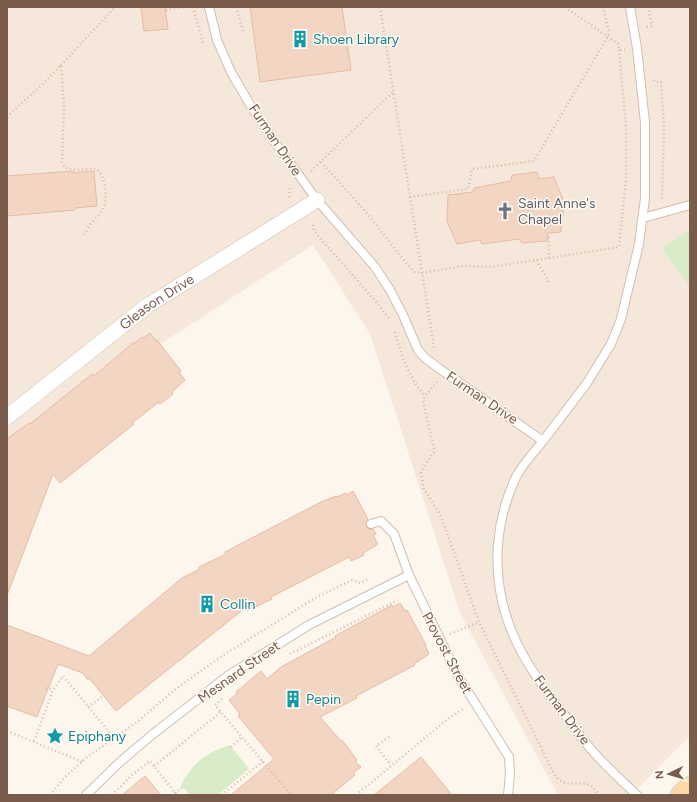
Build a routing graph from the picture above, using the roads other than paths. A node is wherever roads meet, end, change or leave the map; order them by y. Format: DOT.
graph roads {
  1 [pos="209,7"];
  2 [pos="630,7"];
  3 [pos="317,200"];
  4 [pos="690,205"];
  5 [pos="643,218"];
  6 [pos="7,417"];
  7 [pos="543,441"];
  8 [pos="371,524"];
  9 [pos="409,575"];
  10 [pos="690,788"];
  11 [pos="86,795"];
  12 [pos="508,795"];
  13 [pos="636,795"];
  14 [pos="682,795"];
  1 -- 3 [label="lane, Furman Drive"];
  2 -- 5 [label="lane"];
  3 -- 6 [label="street, Gleason Drive"];
  3 -- 7 [label="lane, Furman Drive"];
  4 -- 5 [label="lane"];
  5 -- 7 [label="lane"];
  7 -- 13 [label="lane, Furman Drive"];
  8 -- 9 [label="lane, Provost Street"];
  9 -- 11 [label="lane, Mesnard Street"];
  9 -- 12 [label="lane, Provost Street"];
  10 -- 14 [label="main road"];
}
